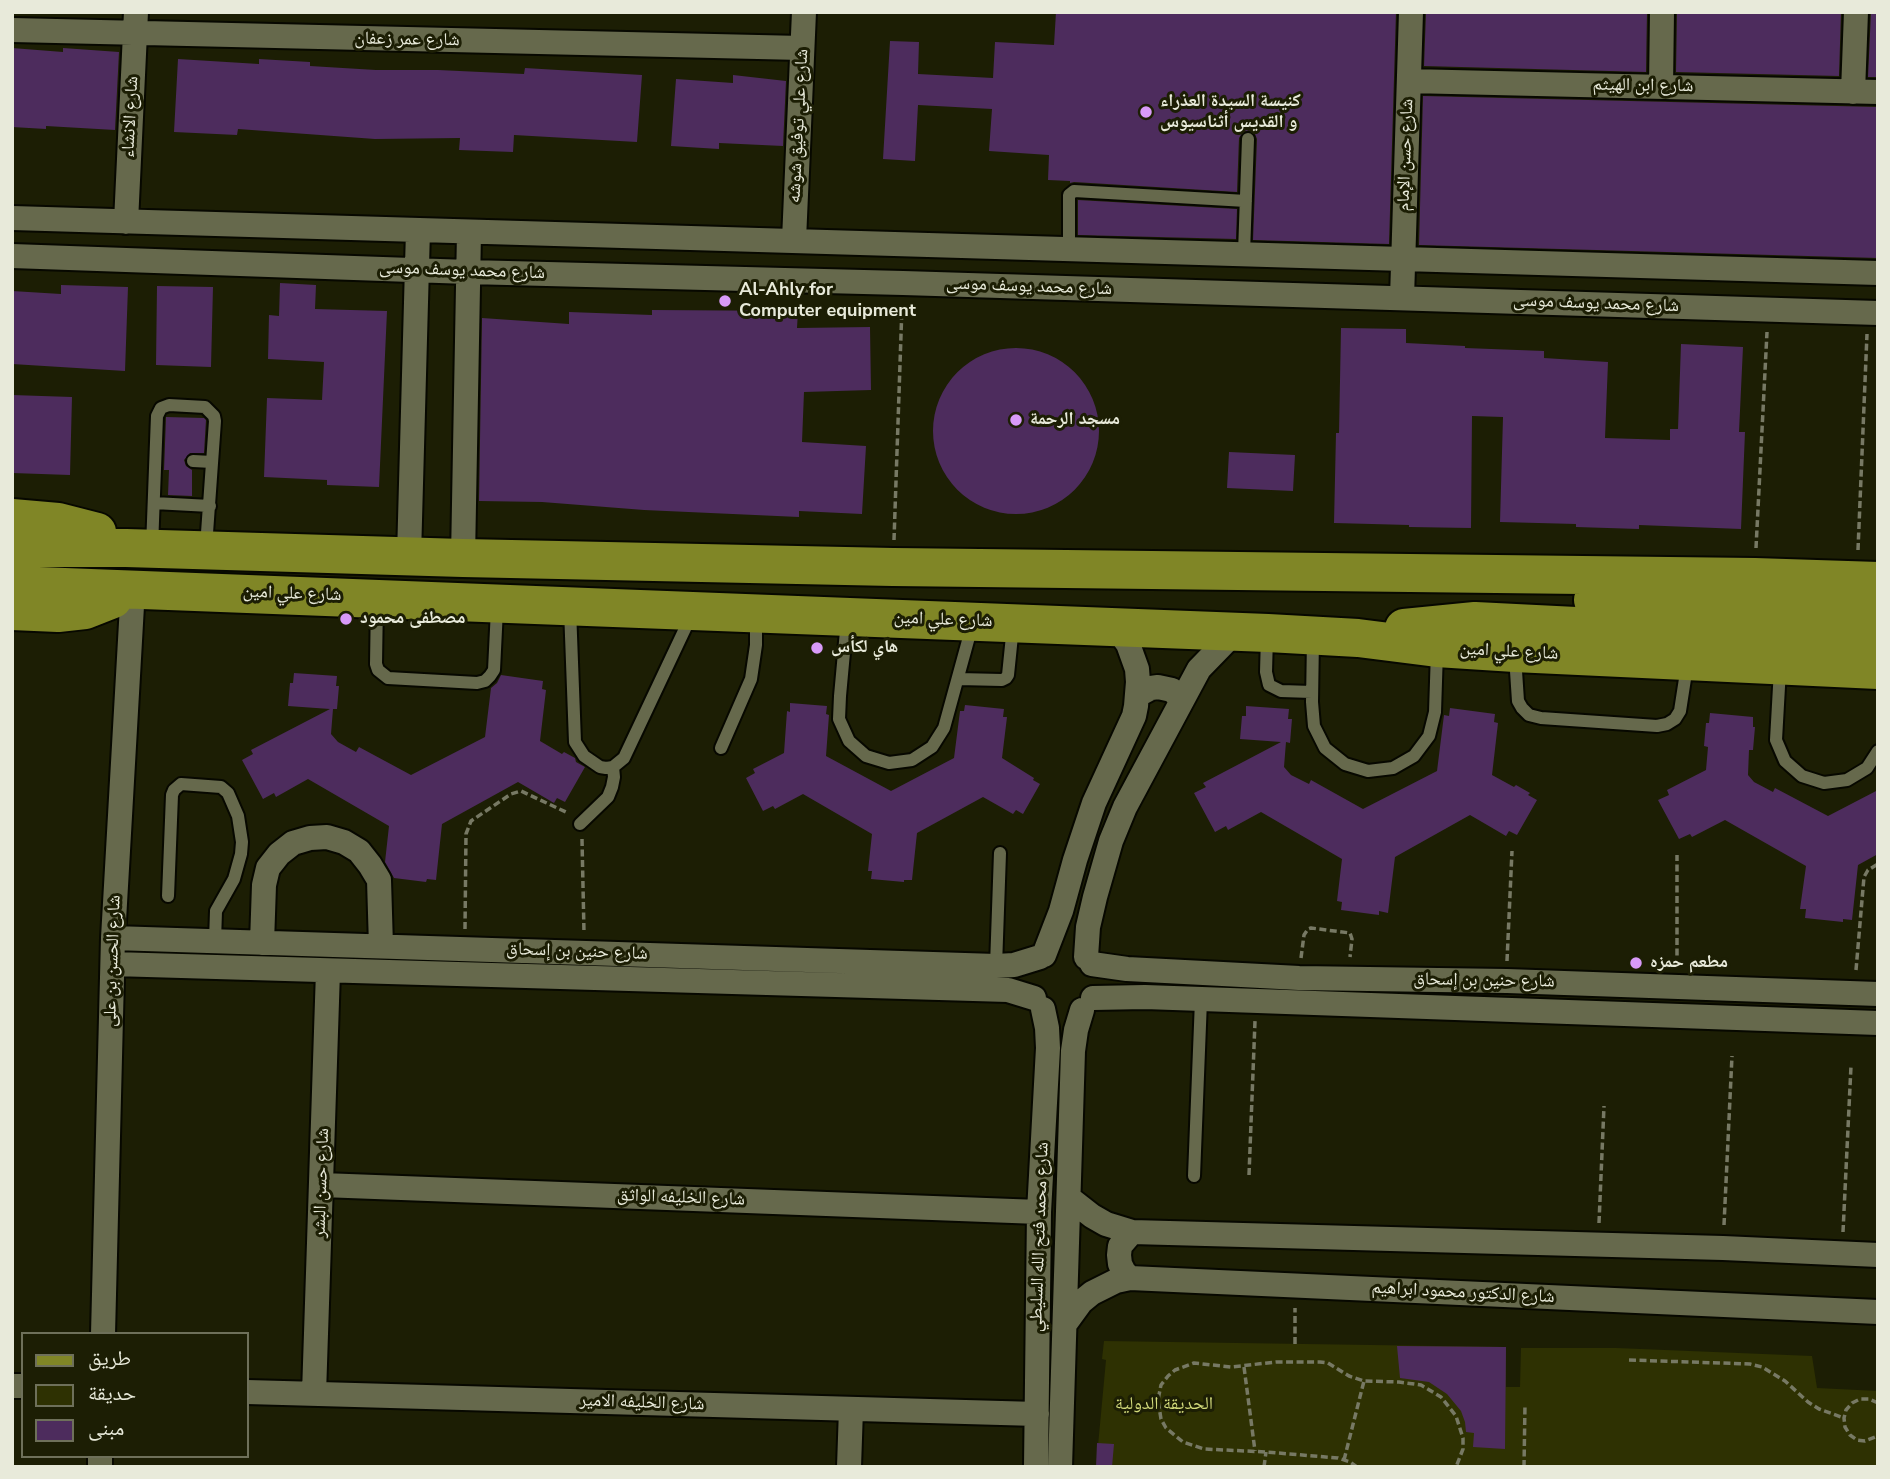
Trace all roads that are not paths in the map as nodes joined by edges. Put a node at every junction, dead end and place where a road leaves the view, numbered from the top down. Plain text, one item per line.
1 (804, 12) edge
2 (1411, 12) edge
3 (1662, 12) edge
4 (1856, 12) edge
5 (135, 23) edge
6 (12, 30) edge
7 (802, 48) junction
8 (1409, 81) junction
9 (1661, 87) junction
10 (1853, 92) junction
11 (1878, 92) edge
12 (1248, 139) dead end
13 (1246, 201) junction
14 (12, 218) edge
15 (126, 222) junction
16 (418, 230) junction
17 (469, 232) junction
18 (794, 240) junction
19 (1069, 248) junction
20 (1244, 253) junction
21 (12, 256) edge
22 (1403, 258) junction
23 (417, 270) junction
24 (468, 272) junction
25 (1878, 273) edge
26 (1402, 298) junction
27 (1873, 313) edge
28 (192, 461) dead end
29 (212, 462) junction
30 (154, 503) junction
31 (210, 506) junction
32 (12, 518) edge
33 (12, 548) edge
34 (139, 549) junction
35 (206, 551) junction
36 (409, 556) junction
37 (463, 558) junction
38 (1275, 571) junction
39 (1868, 581) edge
40 (12, 584) edge
41 (133, 588) junction
42 (378, 598) junction
43 (497, 602) junction
44 (570, 605) junction
45 (694, 610) junction
46 (12, 611) edge
47 (756, 612) junction
48 (1878, 612) edge
49 (847, 616) junction
50 (973, 621) junction
51 (1013, 623) junction
52 (1116, 627) junction
53 (1252, 632) junction
54 (1313, 636) junction
55 (1358, 638) junction
56 (1878, 640) edge
57 (1437, 648) junction
58 (1515, 653) junction
59 (1688, 661) junction
60 (1781, 665) junction
61 (1878, 670) edge
62 (958, 679) junction
63 (1312, 692) junction
64 (1138, 695) junction
65 (1182, 700) junction
66 (721, 748) dead end
67 (1878, 751) edge
68 (613, 767) junction
69 (580, 824) road end
70 (1000, 853) dead end
71 (168, 896) dead end
72 (113, 939) junction
73 (178, 940) junction
74 (215, 941) junction
75 (262, 943) junction
76 (381, 946) junction
77 (1042, 956) junction
78 (1089, 961) junction
79 (113, 964) junction
80 (178, 966) junction
81 (996, 966) junction
82 (328, 971) junction
83 (1866, 993) edge
84 (1201, 1000) junction
85 (1038, 1003) junction
86 (1087, 1004) junction
87 (1878, 1023) edge
88 (1194, 1176) dead end
89 (322, 1185) junction
90 (1069, 1198) junction
91 (1039, 1212) junction
92 (1132, 1232) junction
93 (1878, 1255) edge
94 (1130, 1278) junction
95 (1878, 1312) edge
96 (1065, 1324) junction
97 (103, 1332) edge
98 (248, 1392) edge
99 (314, 1394) junction
100 (850, 1409) junction
101 (1037, 1414) junction
102 (849, 1467) edge
103 (1036, 1467) edge
104 (1060, 1467) edge

1 - 7 street, شارع علي توفيق شوشه
2 - 8 street, شارع حسن الإمام
3 - 9 street
4 - 10 street
5 - 6 street, شارع عمر زعفان
5 - 7 street, شارع عمر زعفان
5 - 15 street, شارع الانشاء
7 - 18 street, شارع علي توفيق شوشه
8 - 9 street, شارع ابن الهيثم
8 - 22 street, شارع حسن الإمام
9 - 10 street, شارع ابن الهيثم
10 - 11 street, شارع ابن الهيثم
12 - 13 lane
13 - 19 lane
13 - 20 lane
14 - 15 street
15 - 16 street
16 - 17 street
16 - 23 street
17 - 18 street
17 - 24 street
18 - 19 street
19 - 20 street
20 - 22 street
21 - 23 street, شارع محمد يوسف موسى
22 - 25 street
22 - 26 street, شارع حسن الإمام
23 - 24 street, شارع محمد يوسف موسى
23 - 36 street
24 - 26 street, شارع محمد يوسف موسى
24 - 37 street
26 - 27 street, شارع محمد يوسف موسى
28 - 29 lane
29 - 30 lane
29 - 31 lane
30 - 31 lane
30 - 34 lane
31 - 35 lane
32 - 34 main road
33 - 34 main road
34 - 35 main road
35 - 36 main road
36 - 37 main road
37 - 38 main road
38 - 39 main road
38 - 48 main road
40 - 41 main road
41 - 42 main road, شارع علي امين
41 - 46 main road, شارع علي امين
41 - 72 street, شارع الحسن بن على
42 - 43 main road, شارع علي امين
42 - 43 lane
43 - 44 main road, شارع علي امين
44 - 45 main road, شارع علي امين
44 - 68 lane
45 - 47 main road, شارع علي امين
45 - 68 lane
47 - 49 main road, شارع علي امين
47 - 66 lane
49 - 50 main road, شارع علي امين
49 - 62 lane
50 - 51 main road, شارع علي امين
50 - 62 lane
51 - 52 main road, شارع علي امين
51 - 62 lane
52 - 53 main road, شارع علي امين
52 - 64 street
53 - 54 main road, شارع علي امين
53 - 63 lane
53 - 65 street
54 - 55 main road, شارع علي امين
54 - 63 lane
55 - 56 main road
55 - 57 main road, شارع علي امين
57 - 58 main road, شارع علي امين
57 - 63 lane
58 - 59 main road, شارع علي امين
58 - 59 lane
59 - 60 main road, شارع علي امين
60 - 61 main road, شارع علي امين
60 - 67 lane
64 - 65 street
64 - 77 street
65 - 78 street
68 - 69 lane
70 - 81 lane
71 - 74 lane
72 - 73 street, شارع حنين بن إسحاق
72 - 79 street, شارع الحسن بن على
73 - 74 street, شارع حنين بن إسحاق
73 - 80 street
74 - 75 street, شارع حنين بن إسحاق
75 - 76 street, شارع حنين بن إسحاق
75 - 76 street
76 - 81 street, شارع حنين بن إسحاق
77 - 78 street
77 - 81 street, شارع حنين بن إسحاق
77 - 85 street
78 - 83 street, شارع حنين بن إسحاق
78 - 86 street
79 - 80 street, شارع حنين بن إسحاق
79 - 97 street, شارع الحسن بن على
80 - 82 street, شارع حنين بن إسحاق
82 - 85 street, شارع حنين بن إسحاق
82 - 89 street, شارع حسن البشر
84 - 86 street, شارع حنين بن إسحاق
84 - 87 street, شارع حنين بن إسحاق
84 - 88 lane
85 - 86 street
85 - 91 street, شارع محمد فتح الله السليطي
86 - 90 street, شارع محمد فتح الله السليطي
89 - 91 street, شارع الخليفه الواثق
89 - 99 street, شارع حسن البشر
90 - 92 street
90 - 96 street, شارع محمد فتح الله السليطي
91 - 101 street, شارع محمد فتح الله السليطي
92 - 93 street
92 - 94 street
94 - 95 street, شارع الدكتور محمود ابراهيم
94 - 96 street, شارع الدكتور محمود ابراهيم
96 - 104 street, شارع محمد فتح الله السليطي
98 - 99 street, شارع الخليفه الامير
99 - 100 street, شارع الخليفه الامير
100 - 101 street, شارع الخليفه الامير
100 - 102 street
101 - 103 street, شارع محمد فتح الله السليطي

